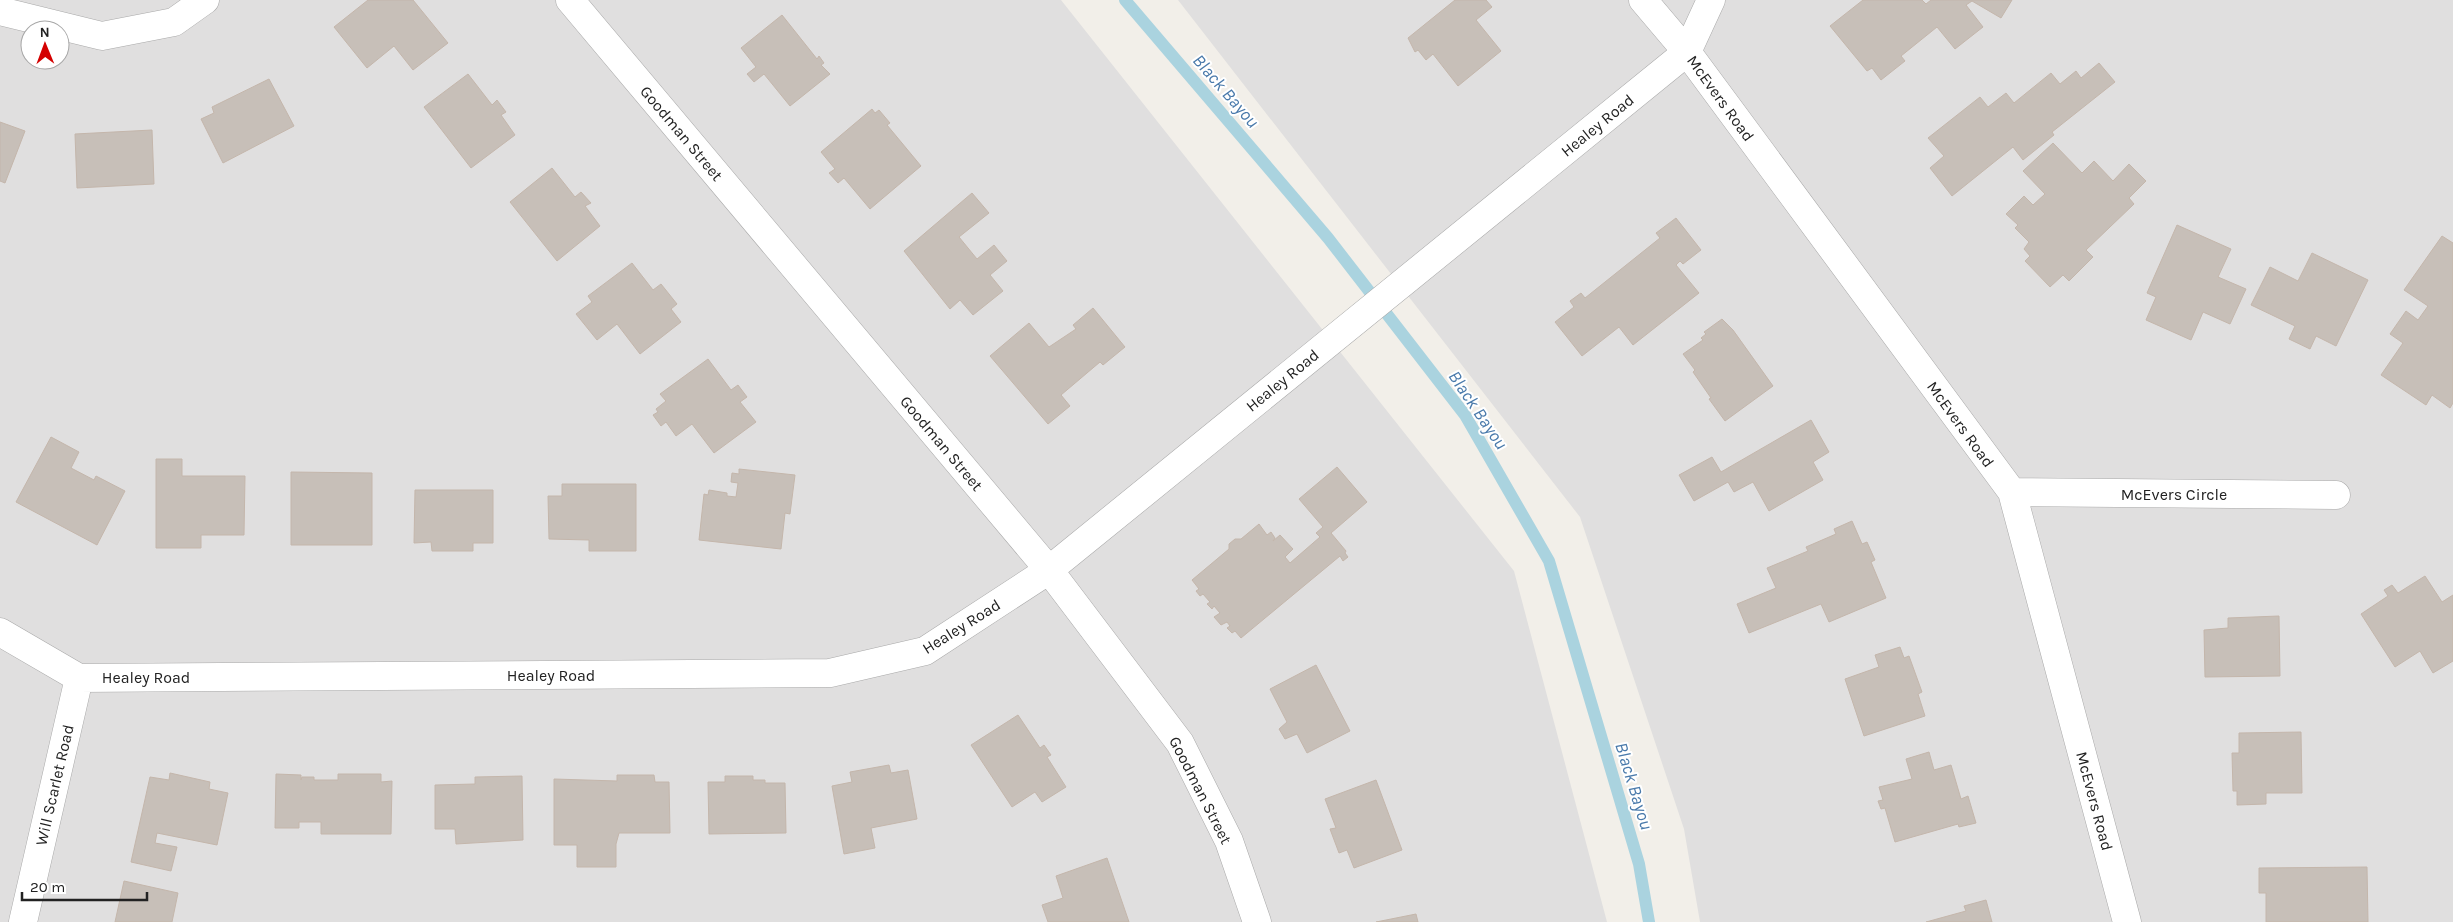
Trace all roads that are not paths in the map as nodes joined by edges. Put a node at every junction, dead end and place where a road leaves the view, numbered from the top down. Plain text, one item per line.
1 (205, 0) edge
2 (570, 0) edge
3 (1643, 0) edge
4 (1711, 0) edge
5 (0, 11) edge
6 (1688, 52) junction
7 (2012, 492) junction
8 (2336, 495) dead end
9 (1048, 570) junction
10 (0, 632) edge
11 (79, 678) junction
12 (23, 922) edge
13 (1257, 922) edge
14 (2128, 922) edge

1 - 5 street
2 - 9 street, Goodman Street
3 - 6 street, McEvers Road
4 - 6 street, Healey Road
6 - 7 street, McEvers Road
6 - 9 street, Healey Road
7 - 8 street, McEvers Circle
7 - 14 street, McEvers Road
9 - 11 street, Healey Road
9 - 13 street, Goodman Street
10 - 11 street, Healey Road
11 - 12 street, Will Scarlet Road

